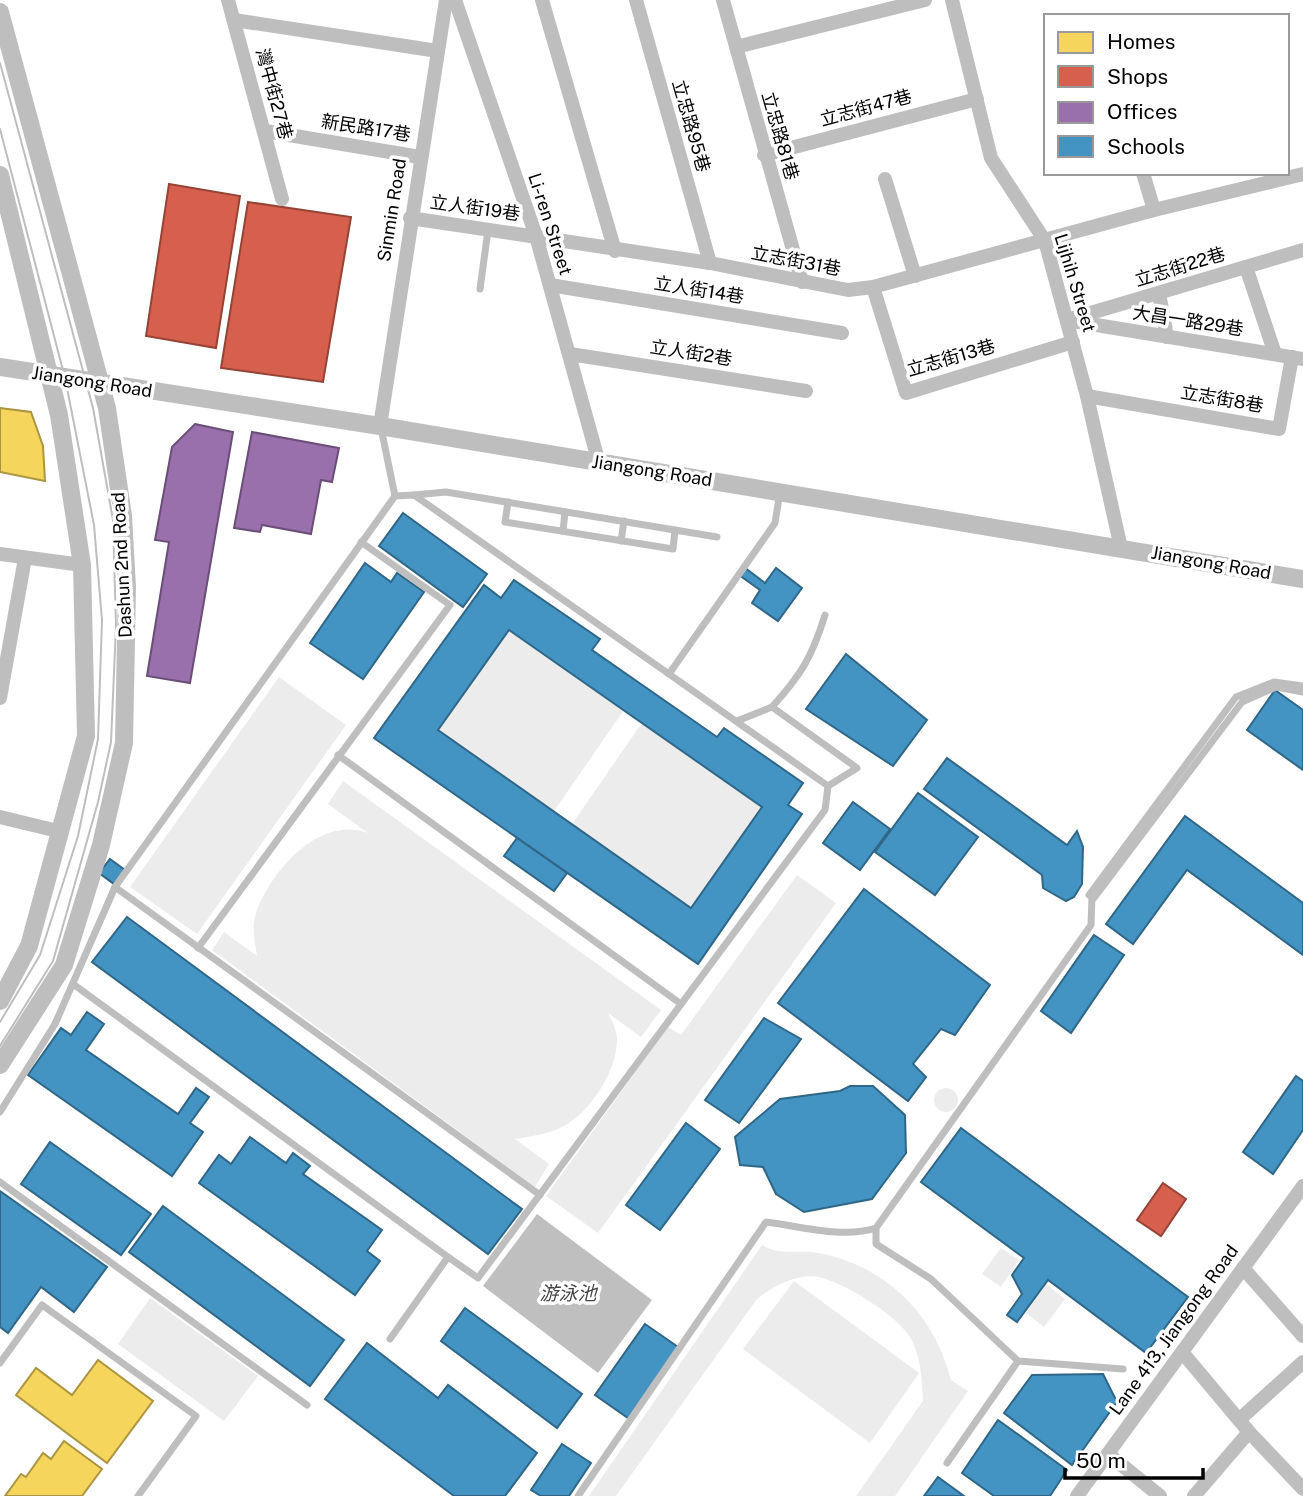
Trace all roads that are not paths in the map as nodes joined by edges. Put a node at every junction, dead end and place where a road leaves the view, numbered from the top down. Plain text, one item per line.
1 (228, 0) edge
2 (446, 0) edge
3 (455, 0) edge
4 (542, 0) edge
5 (636, 0) edge
6 (723, 0) edge
7 (925, 0) edge
8 (952, 0) edge
9 (0, 12) edge
10 (234, 20) junction
11 (736, 47) junction
12 (438, 51) junction
13 (977, 99) junction
14 (265, 131) junction
15 (764, 155) junction
16 (420, 157) junction
17 (1303, 174) edge
18 (0, 175) edge
19 (1144, 175) edge
20 (885, 179) dead end
21 (1253, 179) edge
22 (282, 199) dead end
23 (1154, 210) junction
24 (410, 218) junction
25 (488, 229) junction
26 (536, 236) junction
27 (1045, 241) junction
28 (1303, 250) edge
29 (615, 251) junction
30 (710, 263) junction
31 (1247, 267) junction
32 (915, 276) junction
33 (802, 282) junction
34 (550, 285) junction
35 (873, 287) junction
36 (480, 289) dead end
37 (1159, 293) junction
38 (1067, 320) junction
39 (842, 333) dead end
40 (1167, 337) junction
41 (1073, 342) junction
42 (570, 354) junction
43 (1275, 354) junction
44 (1298, 358) edge
45 (0, 367) edge
46 (50, 375) junction
47 (100, 384) junction
48 (806, 391) dead end
49 (1087, 396) junction
50 (380, 426) junction
51 (599, 463) junction
52 (780, 492) junction
53 (414, 495) junction
54 (395, 496) junction
55 (509, 502) junction
56 (565, 512) junction
57 (624, 521) junction
58 (675, 530) junction
59 (562, 531) junction
60 (717, 537) dead end
61 (621, 541) junction
62 (361, 542) junction
63 (1121, 548) junction
64 (0, 554) edge
65 (25, 558) junction
66 (82, 565) junction
67 (1303, 579) edge
68 (825, 615) dead end
69 (669, 674) junction
70 (1303, 686) edge
71 (1303, 692) edge
72 (0, 698) edge
73 (772, 707) junction
74 (737, 721) junction
75 (338, 755) junction
76 (828, 786) junction
77 (0, 817) edge
78 (62, 832) junction
79 (116, 887) junction
80 (1092, 897) junction
81 (198, 948) junction
82 (73, 984) junction
83 (0, 1001) edge
84 (681, 1004) junction
85 (0, 1065) edge
86 (0, 1112) edge
87 (0, 1182) edge
88 (1303, 1187) edge
89 (540, 1195) junction
90 (876, 1228) junction
91 (448, 1257) junction
92 (1243, 1268) junction
93 (1303, 1336) edge
94 (390, 1339) dead end
95 (1182, 1352) junction
96 (1018, 1361) junction
97 (1303, 1362) edge
98 (0, 1363) edge
99 (1124, 1370) dead end
100 (307, 1405) dead end
101 (1240, 1419) junction
102 (1249, 1432) junction
103 (1108, 1454) junction
104 (947, 1463) dead end
105 (1303, 1489) edge
106 (138, 1496) edge
107 (578, 1496) edge
108 (1077, 1496) edge
109 (1160, 1496) edge
110 (1194, 1496) edge

1 - 10 street, 灣中街27巷
2 - 12 street, Sinmin Road
3 - 26 street, Li-ren Street
4 - 29 street
5 - 30 street, 立忠路95巷
6 - 11 street, 立忠路81巷
7 - 11 street
8 - 13 street, Lijhih Street
9 - 47 street, Dashun 2nd Road
10 - 12 street
10 - 14 street, 灣中街27巷
11 - 15 street, 立忠路81巷
12 - 16 street, Sinmin Road
13 - 15 street, 立志街47巷
13 - 27 street, Lijhih Street
14 - 16 street, 新民路17巷
14 - 22 street, 灣中街27巷
15 - 33 street, 立忠路81巷
16 - 24 street, Sinmin Road
17 - 21 street, 立志街31巷
18 - 46 street
19 - 23 street
20 - 32 street
21 - 23 street, 立志街31巷
23 - 27 street, 立志街31巷
24 - 25 street, 立人街19巷
24 - 50 street, Sinmin Road
25 - 26 street, 立人街19巷
25 - 36 lane
26 - 29 street, 立志街31巷
26 - 34 street, Li-ren Street
27 - 32 street, 立志街31巷
27 - 38 street, Lijhih Street
28 - 31 street, 立志街22巷
29 - 30 street, 立志街31巷
30 - 33 street, 立志街31巷
31 - 37 street, 立志街22巷
31 - 43 street
32 - 35 street, 立志街31巷
33 - 35 street, 立志街31巷
34 - 39 street, 立人街14巷
34 - 42 street, Li-ren Street
35 - 41 street, 立志街13巷
37 - 38 street, 立志街22巷
37 - 40 street
38 - 40 street, 大昌一路29巷
38 - 41 street, Lijhih Street
40 - 43 street, 大昌一路29巷
41 - 49 street, Lijhih Street
42 - 48 street, 立人街2巷
42 - 51 street, Li-ren Street
43 - 44 street, 大昌一路29巷
44 - 49 street, 立志街8巷
45 - 46 street, Jiangong Road
46 - 47 street, Jiangong Road
46 - 66 street
47 - 50 street, Jiangong Road
47 - 85 street, Dashun 2nd Road
49 - 63 street, Lijhih Street
50 - 51 street, Jiangong Road
50 - 54 lane
51 - 52 street, Jiangong Road
52 - 63 street, Jiangong Road
52 - 69 lane
53 - 54 lane
53 - 55 lane
53 - 69 lane
54 - 62 lane
55 - 56 lane
55 - 59 lane
56 - 57 lane
56 - 59 lane
57 - 58 lane
57 - 61 lane
58 - 60 lane
58 - 61 lane
59 - 61 lane
62 - 75 lane
62 - 79 lane
63 - 67 street, Jiangong Road
64 - 65 street
65 - 66 street
65 - 72 street
66 - 78 street
68 - 73 lane
69 - 74 lane
70 - 80 lane
71 - 80 lane
73 - 74 lane
73 - 76 lane
74 - 76 lane
75 - 81 lane
75 - 84 lane
76 - 84 lane
77 - 78 street
78 - 83 street
79 - 81 lane
79 - 82 lane
80 - 90 lane
81 - 89 lane
82 - 86 lane
82 - 91 lane
84 - 89 lane
87 - 100 lane
88 - 92 street, Lane 413, Jiangong Road
89 - 91 lane
90 - 96 lane
90 - 107 lane
91 - 94 lane
92 - 93 street
92 - 95 street, Lane 413, Jiangong Road
95 - 101 street
95 - 103 street, Lane 413, Jiangong Road
96 - 99 lane
96 - 104 lane
97 - 101 street
98 - 106 lane
101 - 102 street
102 - 105 street
102 - 110 street
103 - 108 street, Lane 413, Jiangong Road
103 - 109 street

